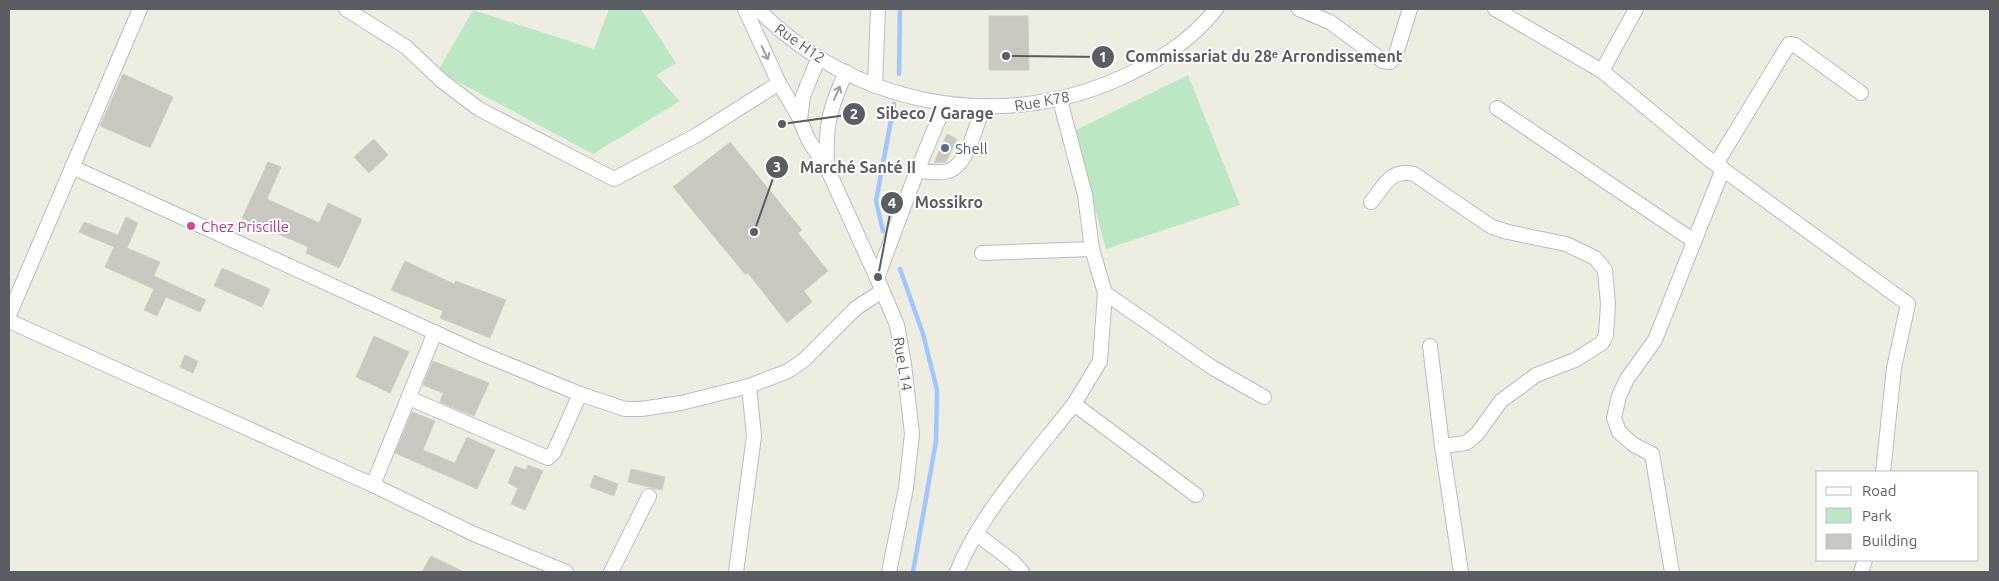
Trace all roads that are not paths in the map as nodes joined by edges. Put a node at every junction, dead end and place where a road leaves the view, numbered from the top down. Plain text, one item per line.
1 (140, 9) edge
2 (346, 9) edge
3 (745, 9) edge
4 (758, 9) edge
5 (878, 9) edge
6 (1216, 9) edge
7 (1299, 9) edge
8 (1410, 9) edge
9 (1495, 9) edge
10 (1636, 9) edge
11 (819, 57) junction
12 (1602, 70) junction
13 (846, 72) junction
14 (779, 83) junction
15 (875, 86) junction
16 (1861, 93) dead end
17 (1060, 100) junction
18 (945, 104) junction
19 (983, 108) junction
20 (1497, 108) dead end
21 (800, 120) junction
22 (72, 167) junction
23 (1720, 167) junction
24 (827, 168) junction
25 (917, 172) junction
26 (1371, 202) dead end
27 (1694, 241) junction
28 (1092, 249) junction
29 (982, 253) dead end
30 (877, 278) junction
31 (882, 292) junction
32 (1105, 293) junction
33 (9, 315) edge
34 (9, 322) edge
35 (434, 332) junction
36 (1430, 346) dead end
37 (749, 386) junction
38 (580, 394) junction
39 (1264, 397) dead end
40 (408, 398) junction
41 (1074, 404) junction
42 (1442, 446) junction
43 (1883, 471) edge
44 (373, 485) junction
45 (1196, 495) dead end
46 (649, 496) dead end
47 (978, 534) junction
48 (566, 572) edge
49 (611, 572) edge
50 (736, 572) edge
51 (889, 572) edge
52 (957, 572) edge
53 (1022, 572) edge
54 (1462, 572) edge
55 (1672, 572) edge

1 - 22 street
2 - 14 street
3 -> 14 street, Rue L14
4 - 11 street, Rue H12
5 - 15 street
6 - 17 street, Rue K78
7 - 8 street
9 - 12 street
10 - 12 street
11 - 13 street, Rue H12
11 - 21 street
12 - 23 street
13 - 15 street, Rue K78
24 -> 13 street, Rue L14
14 - 21 street, Rue L14
15 - 18 street, Rue K78
16 - 23 street
17 - 19 street, Rue K78
17 - 28 street
18 - 19 street, Rue K78
18 - 25 street
19 - 25 street
20 - 27 street
21 - 24 street, Rue L14
22 - 33 street
22 - 35 street
23 - 27 street
23 - 43 street
24 - 30 street, Rue L14
25 - 30 street
26 - 42 street
27 - 55 street
28 - 29 street
28 - 32 street
30 - 31 street, Rue L14
31 - 37 street
31 - 51 street, Rue L14
32 - 39 street
32 - 41 street
34 - 44 street
35 - 38 street
35 - 40 street
36 - 42 street
37 - 38 street
37 - 50 street
38 - 40 street
40 - 44 street
41 - 45 street
41 - 47 street
42 - 54 street
44 - 48 street
46 - 49 street
47 - 52 street
47 - 53 street

